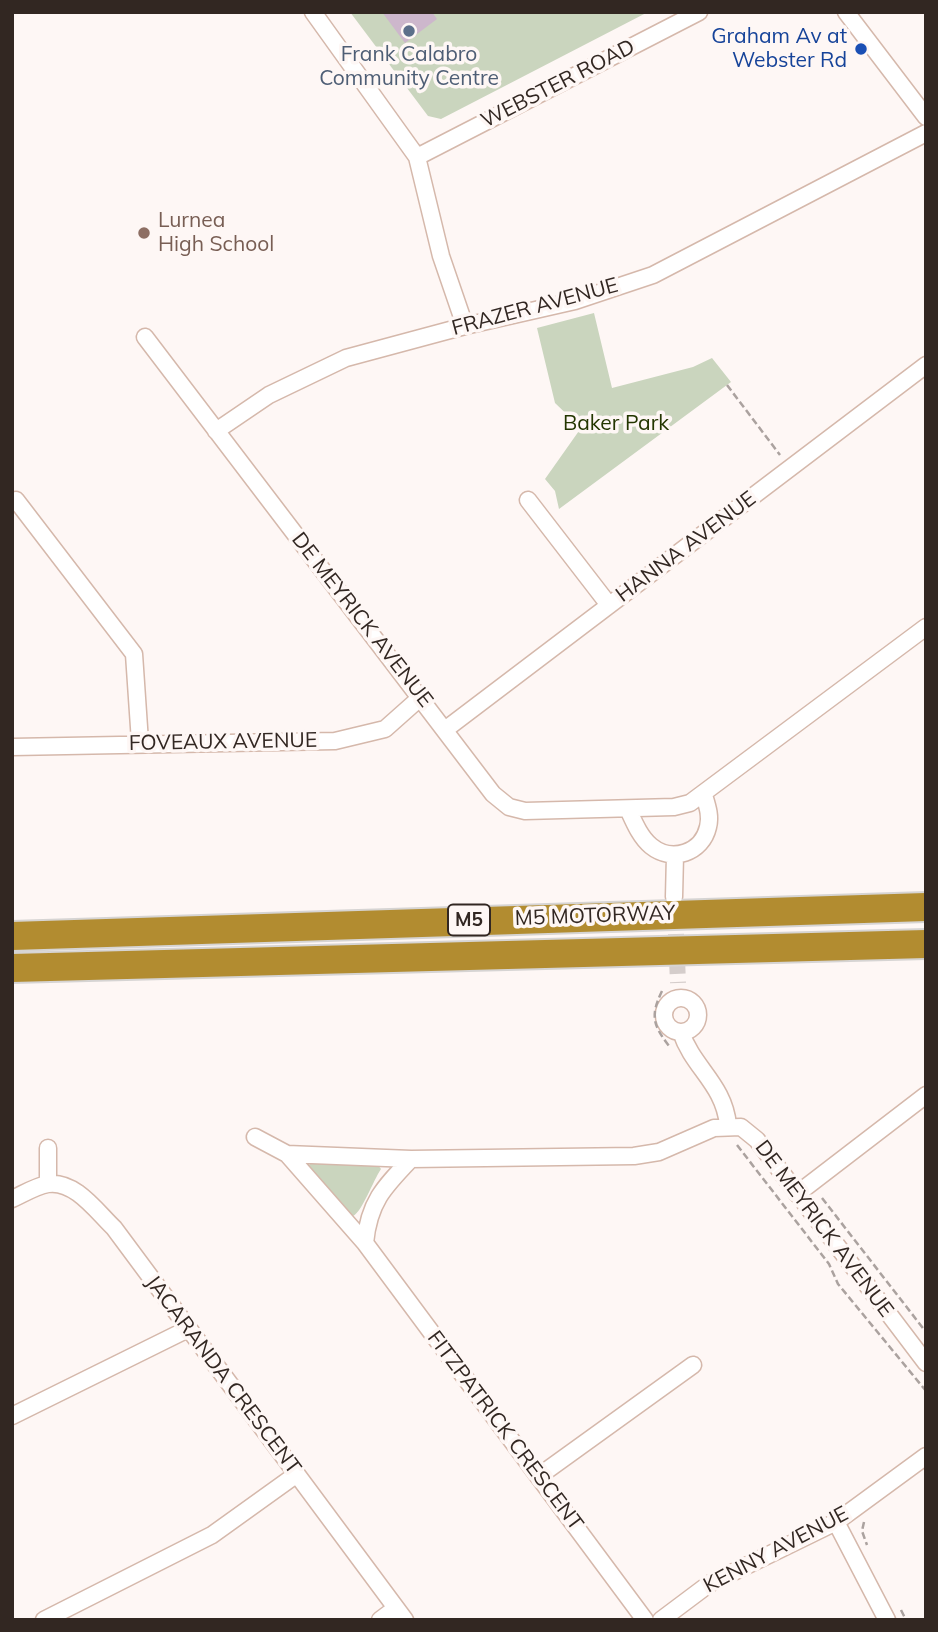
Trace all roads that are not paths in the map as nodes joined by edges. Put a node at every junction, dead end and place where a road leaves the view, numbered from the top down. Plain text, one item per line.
1 (313, 12) edge
2 (699, 12) edge
3 (846, 12) edge
4 (926, 117) edge
5 (926, 133) edge
6 (417, 157) junction
7 (465, 326) junction
8 (145, 337) dead end
9 (926, 365) edge
10 (216, 431) junction
11 (528, 500) dead end
12 (12, 502) edge
13 (609, 605) junction
14 (926, 627) edge
15 (421, 697) junction
16 (446, 729) junction
17 (140, 742) junction
18 (12, 747) edge
19 (705, 795) junction
20 (628, 809) junction
21 (675, 855) junction
22 (674, 897) tunnel mouth
23 (926, 907) edge
24 (12, 936) edge
25 (926, 944) edge
26 (12, 968) edge
27 (681, 1032) junction
28 (926, 1095) edge
29 (728, 1125) junction
30 (255, 1137) dead end
31 (48, 1148) dead end
32 (287, 1154) junction
33 (411, 1159) junction
34 (48, 1184) junction
35 (797, 1194) junction
36 (12, 1199) edge
37 (365, 1243) junction
38 (188, 1329) junction
39 (926, 1363) edge
40 (693, 1365) dead end
41 (12, 1416) edge
42 (926, 1456) edge
43 (297, 1474) junction
44 (539, 1476) junction
45 (836, 1522) junction
46 (400, 1614) edge
47 (44, 1620) edge
48 (380, 1620) edge
49 (645, 1620) edge
50 (661, 1620) edge
51 (887, 1620) edge

1 - 6 street
2 - 6 street, WEBSTER ROAD
3 - 4 street
5 - 7 street, FRAZER AVENUE
6 - 7 street
7 - 10 street, FRAZER AVENUE
8 - 10 street, DE MEYRICK AVENUE
9 - 13 street, HANNA AVENUE
10 - 15 street, DE MEYRICK AVENUE
11 - 13 street
12 - 17 street
13 - 16 street, HANNA AVENUE
14 - 19 street, DE MEYRICK AVENUE
15 - 16 street, DE MEYRICK AVENUE
15 - 17 street, FOVEAUX AVENUE
16 - 20 street, DE MEYRICK AVENUE
17 - 18 street, FOVEAUX AVENUE
19 - 20 street, DE MEYRICK AVENUE
19 - 21 street
20 - 21 street
21 - 22 street
23 - 24 highway, M5 MOTORWAY / M5
25 - 26 highway, M5 MOTORWAY / M5
27 - 27 street
27 - 29 street
28 - 35 street
29 - 33 street, FITZPATRICK CRESCENT
29 - 35 street, DE MEYRICK AVENUE
30 - 32 street, FITZPATRICK CRESCENT
31 - 34 street
32 - 33 street, FITZPATRICK CRESCENT
32 - 37 street, FITZPATRICK CRESCENT
33 - 37 street
34 - 36 street
34 - 38 street, JACARANDA CRESCENT
35 - 39 street, DE MEYRICK AVENUE
37 - 44 street, FITZPATRICK CRESCENT
38 - 41 street
38 - 43 street, JACARANDA CRESCENT
40 - 44 street
42 - 45 street, KENNY AVENUE
43 - 46 street, JACARANDA CRESCENT
43 - 47 street
44 - 49 street, FITZPATRICK CRESCENT
45 - 50 street, KENNY AVENUE
45 - 51 street
46 - 48 street

